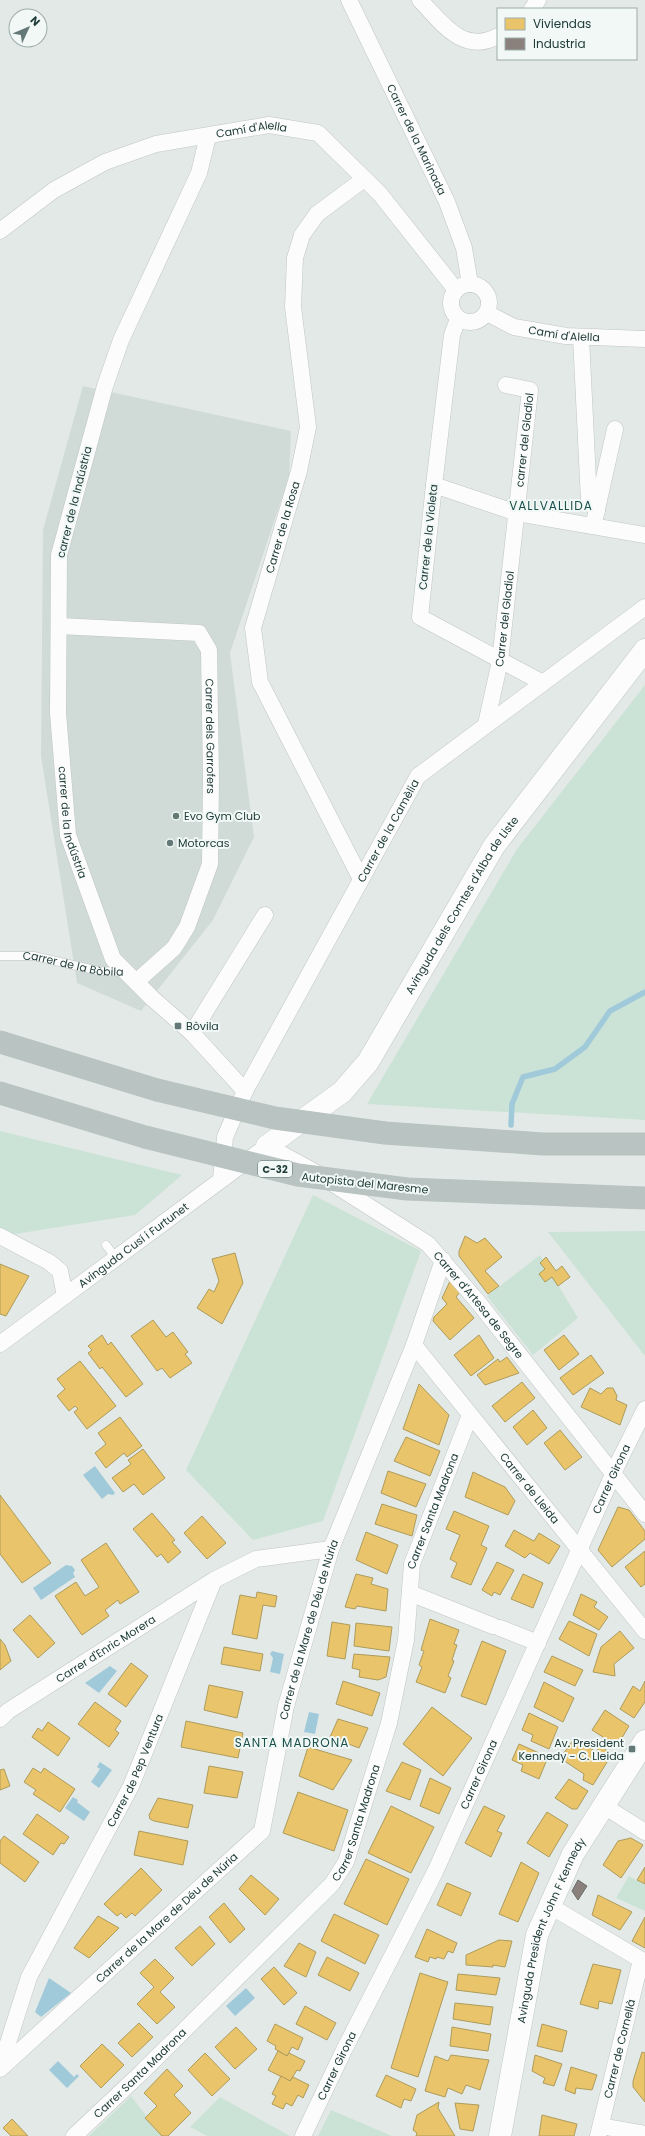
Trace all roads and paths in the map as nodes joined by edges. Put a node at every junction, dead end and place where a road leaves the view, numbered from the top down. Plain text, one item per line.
1 (349, 0) edge
2 (420, 0) edge
3 (497, 36) edge
4 (208, 136) junction
5 (364, 179) junction
6 (0, 231) edge
7 (463, 287) junction
8 (487, 313) junction
9 (458, 319) junction
10 (581, 337) junction
11 (645, 339) edge
12 (506, 385) dead end
13 (615, 429) dead end
14 (586, 444) junction
15 (610, 452) junction
16 (434, 485) junction
17 (517, 513) junction
18 (595, 518) junction
19 (645, 535) edge
20 (645, 607) edge
21 (58, 626) junction
22 (645, 650) edge
23 (500, 661) junction
24 (543, 683) junction
25 (486, 724) junction
26 (361, 879) junction
27 (265, 915) dead end
28 (0, 956) edge
29 (131, 977) junction
30 (192, 1034) junction
31 (0, 1042) edge
32 (245, 1091) junction
33 (0, 1093) edge
34 (645, 1144) edge
35 (267, 1146) junction
36 (221, 1179) junction
37 (645, 1198) edge
38 (0, 1236) edge
39 (106, 1245) dead end
40 (116, 1258) junction
41 (443, 1260) junction
42 (65, 1296) junction
43 (0, 1344) edge
44 (414, 1345) junction
45 (645, 1409) edge
46 (470, 1415) junction
47 (613, 1474) junction
48 (645, 1514) edge
49 (331, 1549) junction
50 (580, 1551) junction
51 (214, 1580) junction
52 (410, 1593) junction
53 (645, 1632) edge
54 (538, 1643) junction
55 (0, 1719) edge
56 (645, 1741) edge
57 (604, 1806) junction
58 (645, 1832) edge
59 (550, 1906) junction
60 (643, 1961) edge
61 (0, 2069) edge
62 (600, 2131) edge
63 (645, 2134) edge
64 (74, 2136) edge
65 (303, 2136) edge
66 (500, 2136) edge

1 - 7 street, Carrer de la Marinada
2 - 3 street
4 - 5 street, Camí d'Alella
4 - 6 street, Camí d'Alella
4 - 21 street, carrer de la Indústria
5 - 7 street, Camí d'Alella
5 - 26 street, Carrer de la Rosa
7 - 8 street
7 - 9 street
8 - 9 street
8 - 10 street, Camí d'Alella
9 - 16 street, Carrer de la Violeta
10 - 11 street, Camí d'Alella
10 - 14 street
12 - 17 street, carrer del Gladiol
13 - 15 street
14 - 15 street
14 - 18 street
15 - 18 street
16 - 17 street
16 - 23 street, Carrer de la Violeta
17 - 18 street
17 - 23 street, Carrer del Gladiol
18 - 19 street
20 - 24 street, Carrer de la Camèlia
21 - 29 street, carrer de la Indústria
21 - 29 street, Carrer dels Garrofers
22 - 35 street, Avinguda dels Comtes d'Alba de Liste
23 - 24 street, Carrer de la Violeta
23 - 25 street, Carrer del Gladiol
24 - 25 street, Carrer de la Camèlia
25 - 26 street, Carrer de la Camèlia
26 - 32 street, Carrer de la Camèlia
27 - 30 street
28 - 29 lane, Carrer de la Bòbila
29 - 30 street, Carrer de la Bòbila
30 - 32 street, Carrer de la Bòbila
31 - 34 highway, bridge
32 - 36 street
33 - 37 highway, Autopista del Maresme / C-32, bridge
35 - 36 street, Avinguda Cusí i Furtunet
35 - 41 street, Carrer d'Artesa de Segre
36 - 40 street, Avinguda Cusí i Furtunet
38 - 42 street
39 - 40 lane
40 - 42 street, Avinguda Cusí i Furtunet
41 - 44 street, Carrer de la Mare de Déu de Núria
41 - 47 street, Carrer d'Artesa de Segre
42 - 43 street, Avinguda Cusí i Furtunet
44 - 46 street, Carrer de Lleida
44 - 49 street, Carrer de la Mare de Déu de Núria
45 - 47 street, Carrer Girona
46 - 50 street, Carrer de Lleida
46 - 52 street, Carrer Santa Madrona
47 - 48 street, Carrer d'Artesa de Segre
47 - 50 street, Carrer Girona
49 - 51 street
49 - 61 street, Carrer de la Mare de Déu de Núria
50 - 53 street, Carrer de Lleida
50 - 54 street, Carrer Girona
51 - 55 street, Carrer d'Enric Morera
51 - 61 street, Carrer de Pep Ventura
52 - 54 street
52 - 64 street, Carrer Santa Madrona
54 - 65 street, Carrer Girona
56 - 57 street, Avinguda President John F Kennedy
57 - 58 street
57 - 59 street, Avinguda President John F Kennedy
59 - 60 street
59 - 66 street, Avinguda President John F Kennedy
60 - 62 street, Carrer de Cornellà
62 - 63 street

